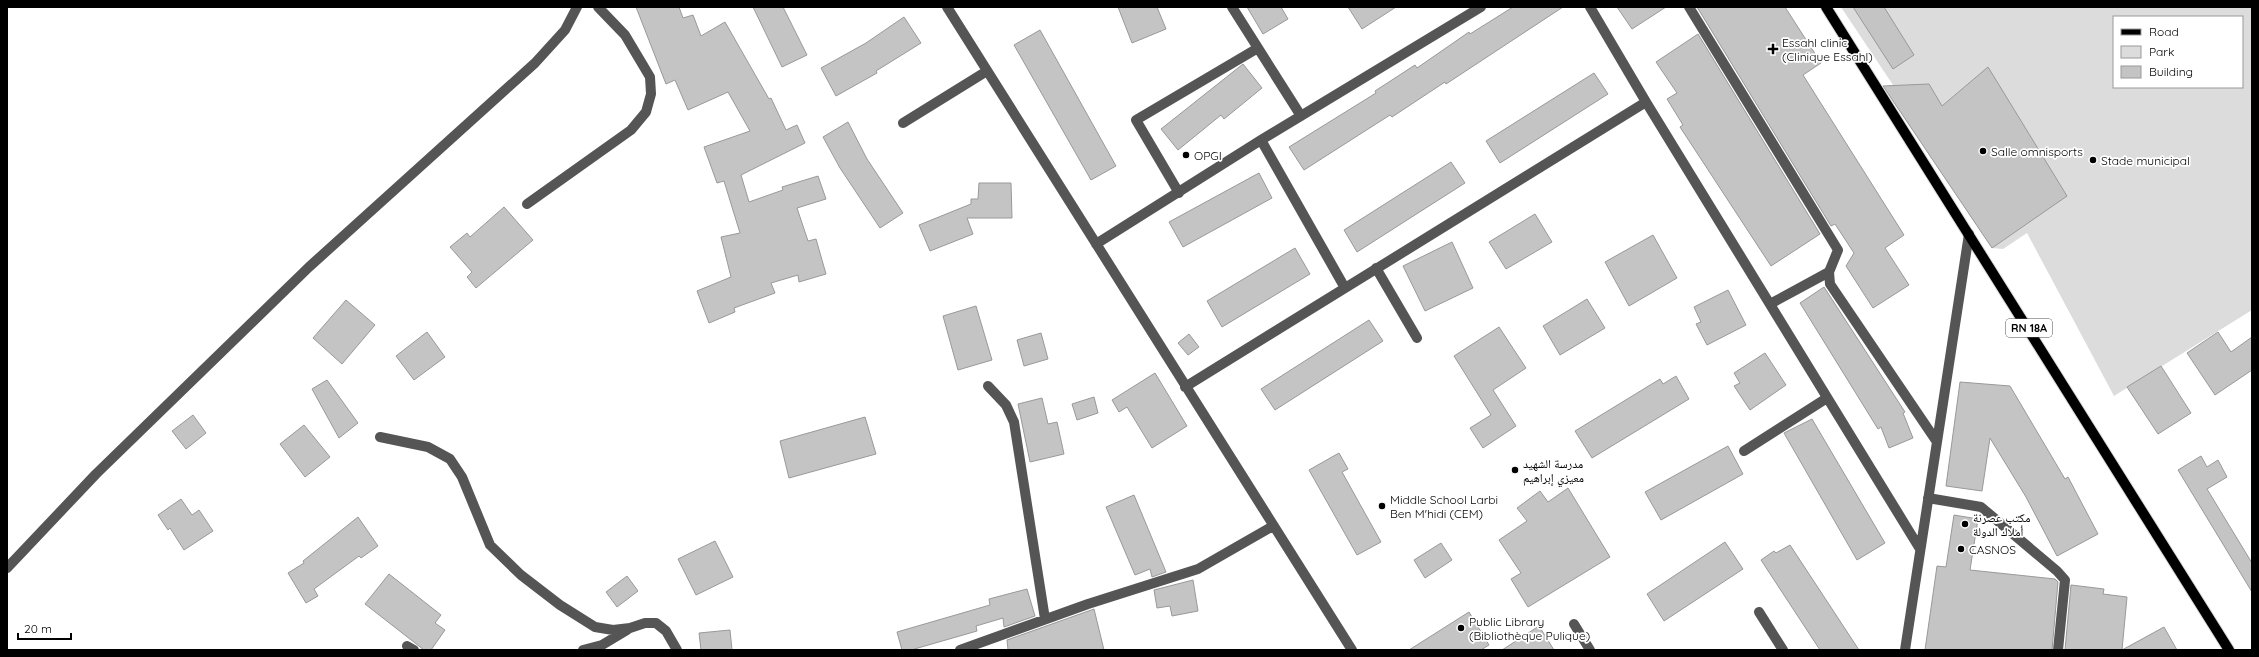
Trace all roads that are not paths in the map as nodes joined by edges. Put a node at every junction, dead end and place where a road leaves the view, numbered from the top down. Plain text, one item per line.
1 (577, 7) edge
2 (598, 7) edge
3 (947, 7) edge
4 (1232, 7) edge
5 (1481, 7) edge
6 (1590, 7) edge
7 (1690, 7) edge
8 (1826, 7) edge
9 (1258, 48) junction
10 (987, 71) junction
11 (1646, 102) junction
12 (1301, 116) junction
13 (904, 123) dead end
14 (1261, 140) junction
15 (1179, 193) junction
16 (527, 204) dead end
17 (1969, 234) junction
18 (1096, 244) junction
19 (1376, 268) junction
20 (1829, 272) junction
21 (1345, 288) junction
22 (1770, 304) junction
23 (1417, 338) dead end
24 (988, 386) dead end
25 (1185, 387) junction
26 (1827, 398) junction
27 (380, 437) dead end
28 (1937, 442) junction
29 (1744, 451) dead end
30 (1928, 498) junction
31 (1273, 526) junction
32 (1920, 549) junction
33 (7, 568) edge
34 (1759, 612) dead end
35 (1045, 619) junction
36 (1574, 624) dead end
37 (630, 628) junction
38 (583, 650) edge
39 (677, 650) edge
40 (960, 650) edge
41 (1352, 650) edge
42 (1590, 650) edge
43 (1783, 650) edge
44 (1905, 650) edge
45 (2058, 650) edge
46 (2229, 650) edge

1 - 33 street
2 - 16 street
3 - 10 street
4 - 9 street
5 - 12 street
6 - 11 street
7 - 20 street
8 - 17 main road, RN 18A
9 - 12 street
9 - 15 street
10 - 13 street
10 - 18 street
11 - 19 street
11 - 22 street
12 - 14 street
14 - 15 street
14 - 21 street
15 - 18 street
17 - 28 street
17 - 46 main road, RN 18A
18 - 25 street
19 - 21 street
19 - 23 street
20 - 22 street
20 - 28 street
21 - 25 street
22 - 26 street
24 - 35 street
25 - 31 street
26 - 29 street
26 - 32 street
27 - 37 street
28 - 30 street
30 - 32 street
30 - 45 street
31 - 35 street
31 - 41 street
32 - 44 street
34 - 43 street
35 - 40 street
36 - 42 street
37 - 38 street
37 - 39 street

